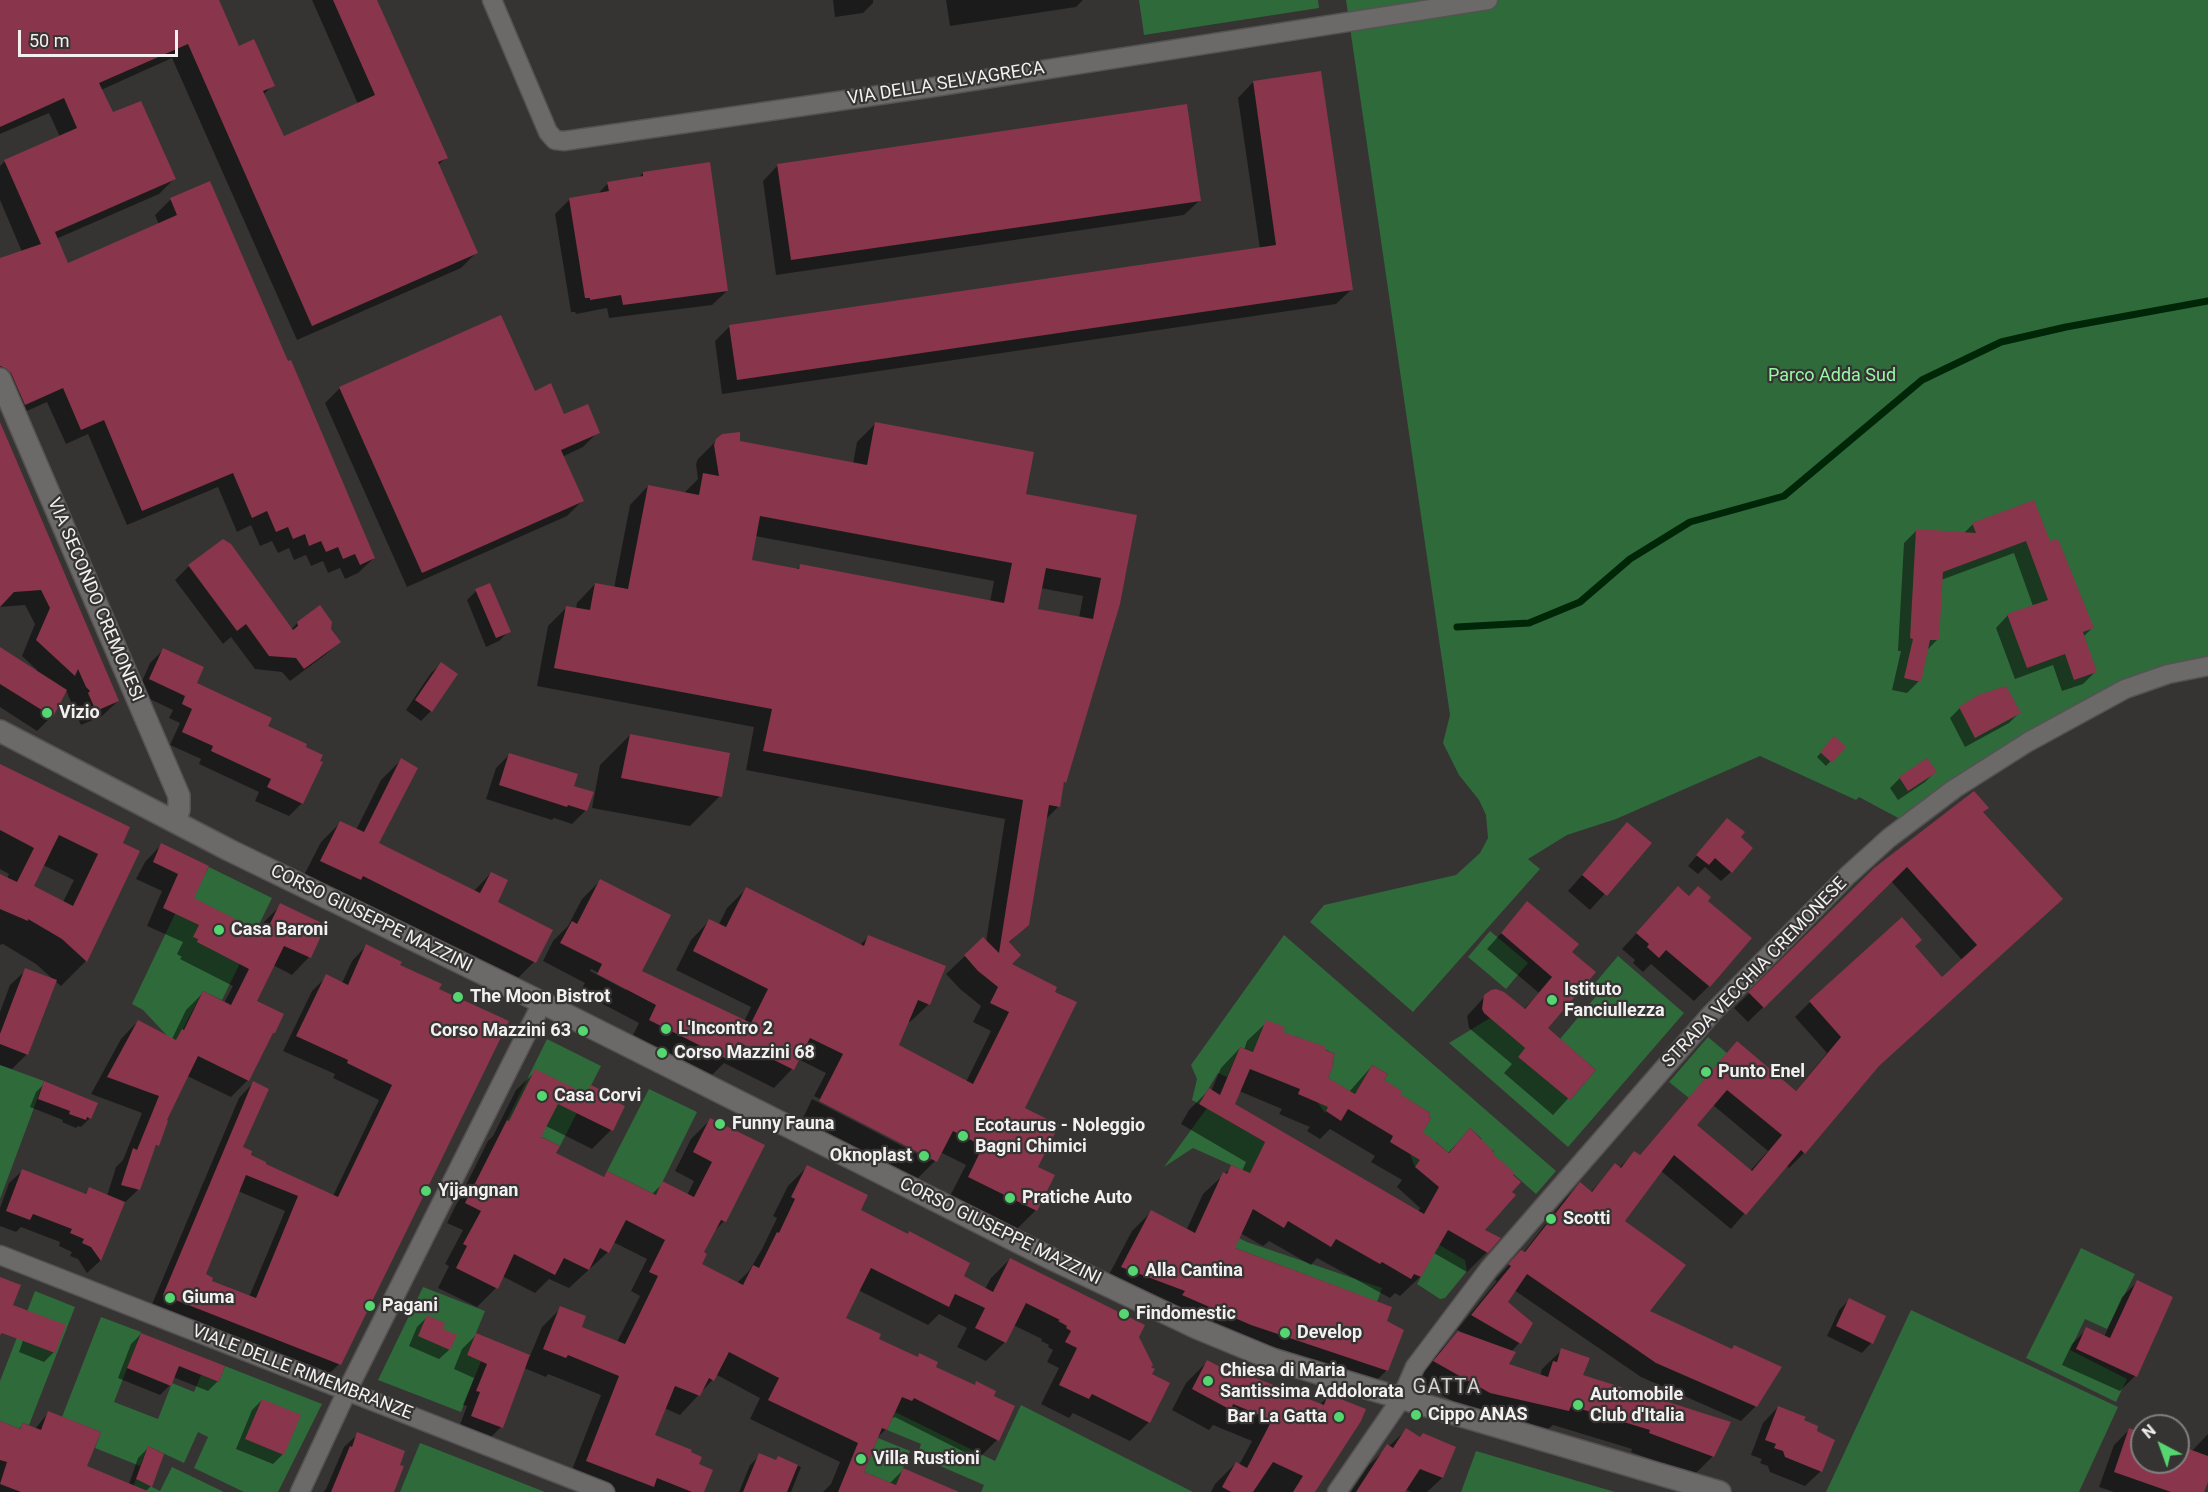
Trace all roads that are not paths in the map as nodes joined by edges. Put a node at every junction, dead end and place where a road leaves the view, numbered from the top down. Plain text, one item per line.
1 (492, 0) edge
2 (1488, 0) edge
3 (0, 379) edge
4 (2208, 666) edge
5 (0, 726) edge
6 (0, 731) edge
7 (31, 746) junction
8 (175, 822) junction
9 (542, 1003) junction
10 (0, 1255) edge
11 (347, 1391) junction
12 (1401, 1399) junction
13 (300, 1492) edge
14 (604, 1492) edge
15 (1337, 1492) edge
16 (1720, 1492) edge

1 - 2 street, VIA DELLA SELVAGRECA
3 - 8 street, VIA SECONDO CREMONESI
4 - 12 street, STRADA VECCHIA CREMONESE
5 - 7 street, CORSO GIUSEPPE MAZZINI
6 - 7 street, CORSO GIUSEPPE MAZZINI
7 - 8 street, CORSO GIUSEPPE MAZZINI
8 - 9 street, CORSO GIUSEPPE MAZZINI
9 - 11 street
9 - 12 street, CORSO GIUSEPPE MAZZINI
10 - 11 street, VIALE DELLE RIMEMBRANZE
11 - 13 street
11 - 14 street, VIALE DELLE RIMEMBRANZE
12 - 15 street, STRADA VECCHIA CREMONESE
12 - 16 street, CORSO GIUSEPPE MAZZINI

